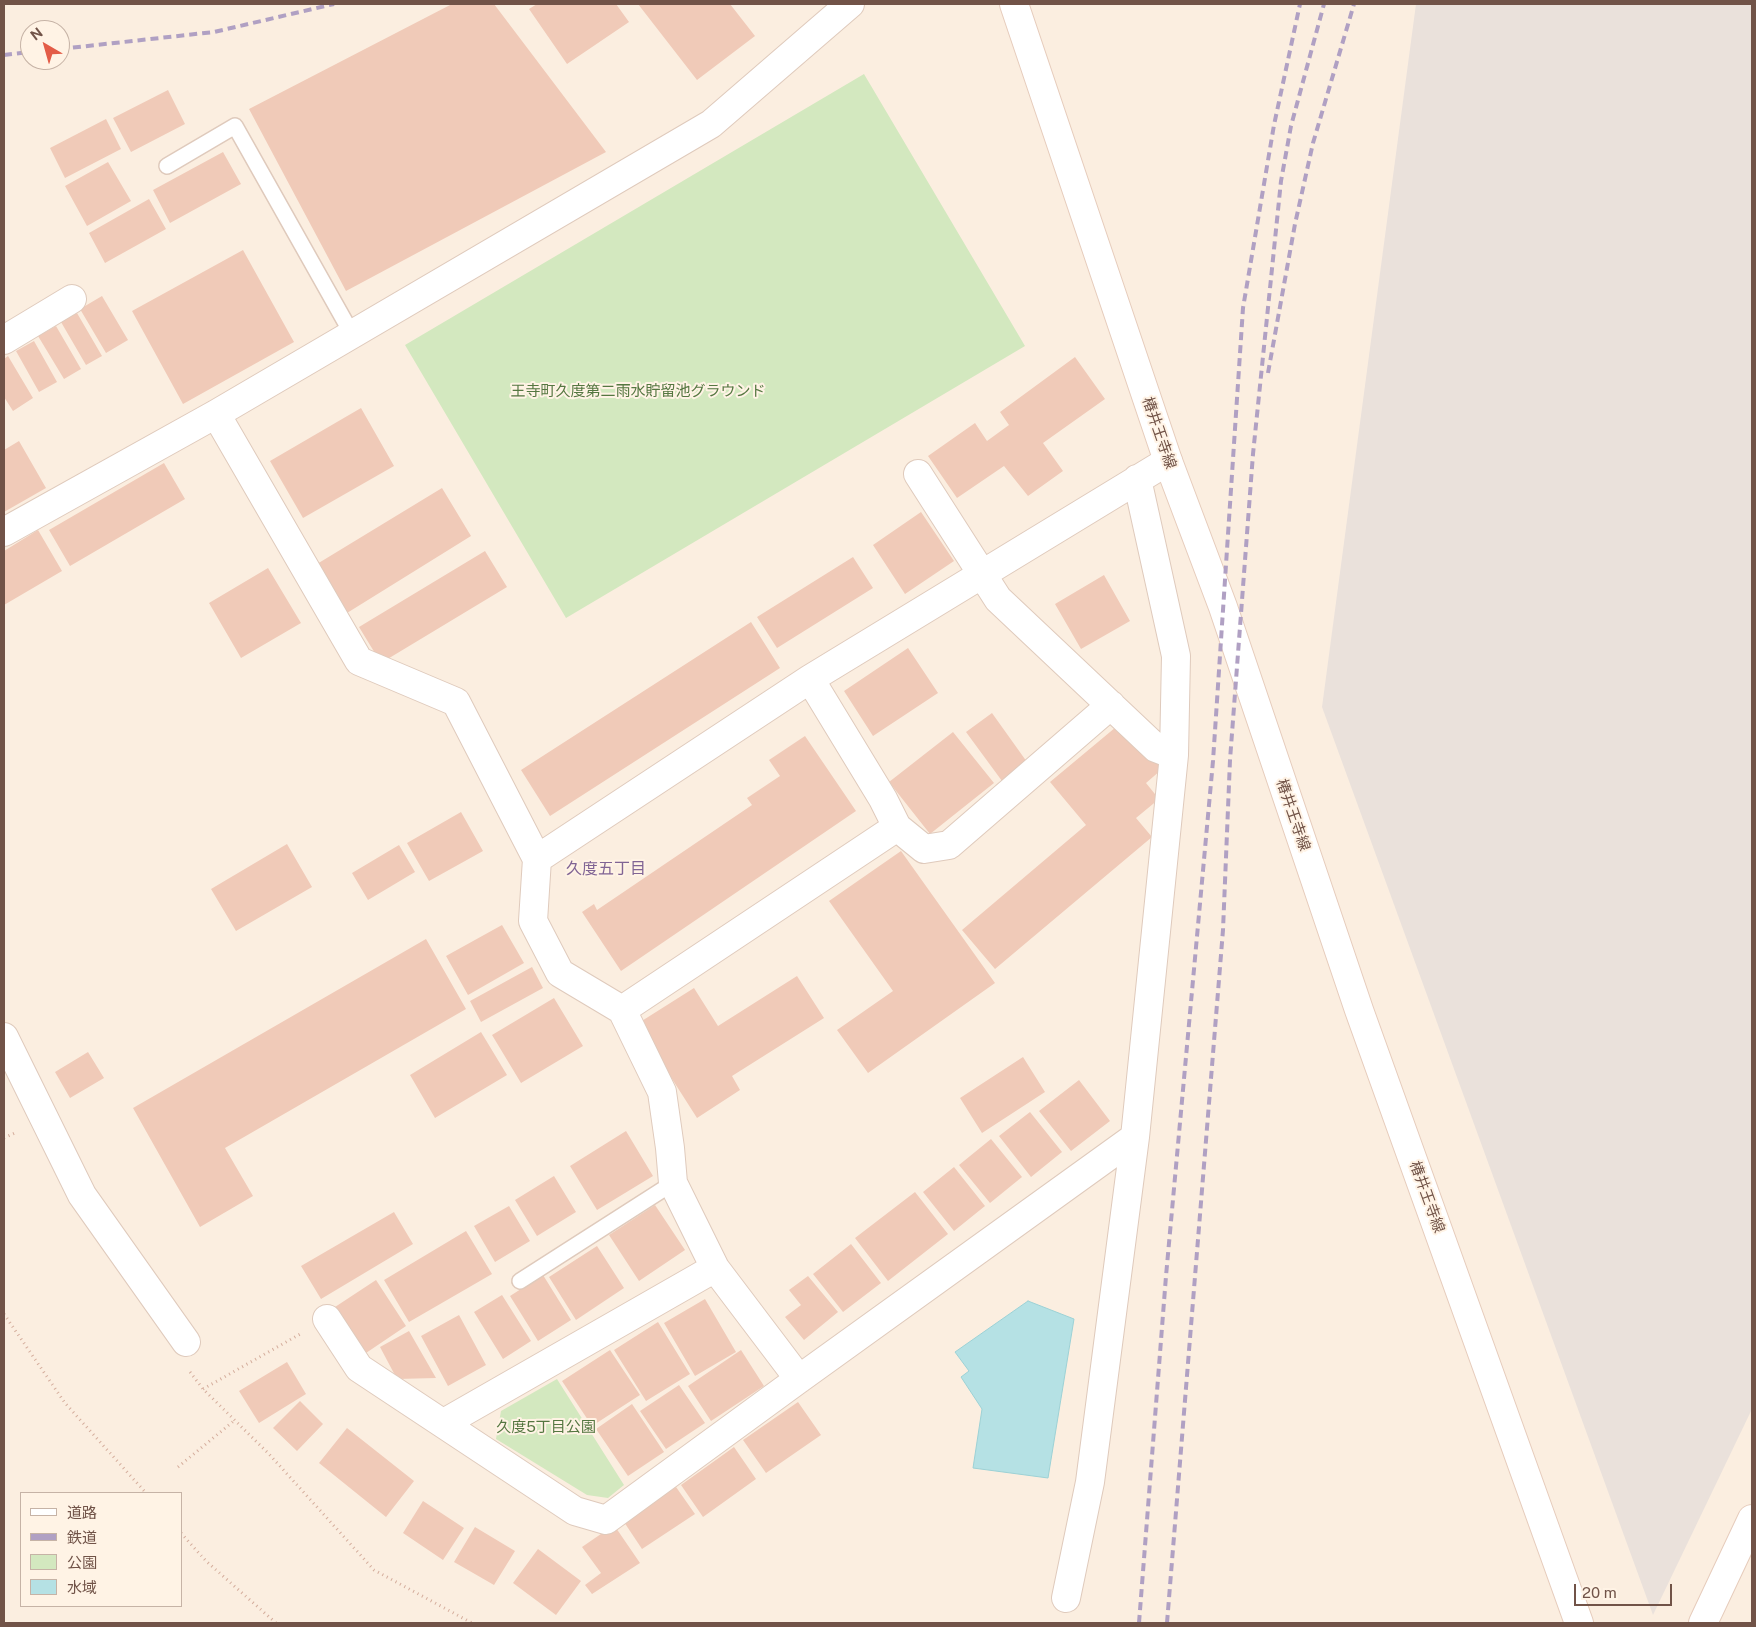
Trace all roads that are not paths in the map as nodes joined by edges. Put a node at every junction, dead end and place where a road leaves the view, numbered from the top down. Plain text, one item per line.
1 (850, 4) edge
2 (1014, 4) edge
3 (167, 166) dead end
4 (72, 299) dead end
5 (352, 334) junction
6 (4, 340) edge
7 (216, 414) junction
8 (1168, 462) junction
9 (918, 474) dead end
10 (1137, 479) junction
11 (4, 532) edge
12 (982, 575) junction
13 (810, 679) junction
14 (1111, 705) junction
15 (1174, 755) junction
16 (896, 827) junction
17 (537, 860) junction
18 (622, 1010) junction
19 (4, 1036) edge
20 (1136, 1137) junction
21 (673, 1183) junction
22 (715, 1268) junction
23 (520, 1281) dead end
24 (326, 1320) road end
25 (185, 1354) road end
26 (799, 1379) junction
27 (444, 1423) junction
28 (1752, 1519) edge
29 (1066, 1598) dead end
30 (1579, 1623) edge
31 (1703, 1623) edge

1 - 5 street
2 - 8 street, 椿井王寺線
3 - 5 lane
4 - 6 street
5 - 7 street
7 - 11 street
7 - 17 street
8 - 10 street
8 - 30 street, 椿井王寺線
9 - 12 street
10 - 12 street
10 - 15 street
12 - 13 street
12 - 14 street
13 - 16 street
13 - 17 street
14 - 15 street
14 - 16 street
15 - 20 street
16 - 18 street
17 - 18 street
18 - 21 street
19 - 25 street
20 - 26 street
20 - 29 street
21 - 22 street
21 - 23 lane
22 - 26 street
22 - 27 street
24 - 27 street
26 - 27 street
28 - 31 street

